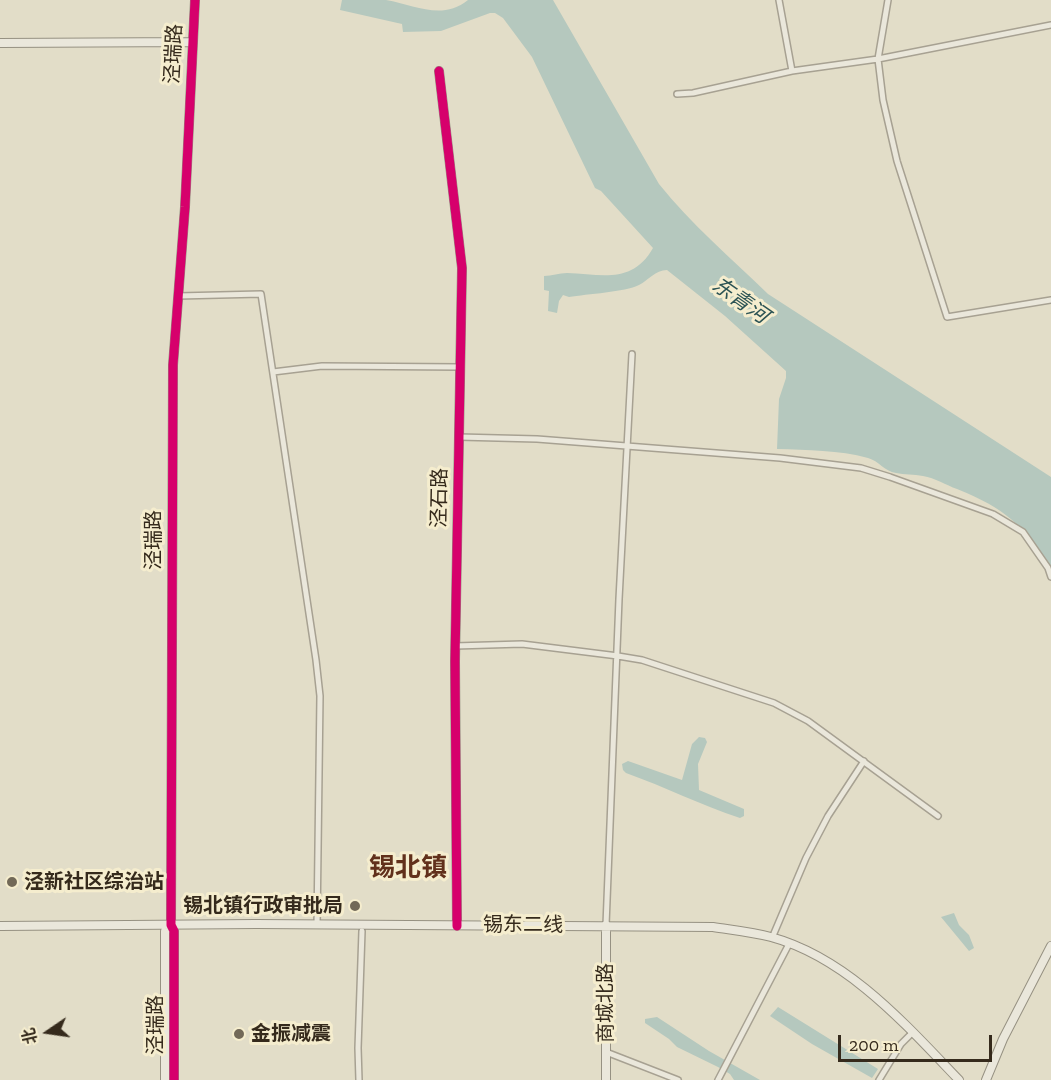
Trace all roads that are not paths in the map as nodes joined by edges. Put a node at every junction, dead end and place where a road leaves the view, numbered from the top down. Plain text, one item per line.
1 (195, 0) edge
2 (779, 0) edge
3 (888, 0) edge
4 (1051, 25) edge
5 (193, 42) junction
6 (0, 44) edge
7 (878, 59) junction
8 (439, 71) dead end
9 (792, 71) junction
10 (677, 94) dead end
11 (178, 296) junction
12 (1051, 300) edge
13 (632, 354) dead end
14 (460, 367) junction
15 (273, 372) junction
16 (459, 436) junction
17 (627, 447) junction
18 (1051, 577) edge
19 (455, 646) junction
20 (618, 656) junction
21 (864, 761) junction
22 (938, 816) dead end
23 (171, 925) junction
24 (317, 925) junction
25 (606, 925) junction
26 (0, 926) edge
27 (457, 926) junction
28 (362, 931) dead end
29 (772, 938) junction
30 (789, 944) junction
31 (1051, 946) edge
32 (912, 1033) junction
33 (606, 1052) junction
34 (165, 1080) edge
35 (174, 1080) edge
36 (359, 1080) edge
37 (606, 1080) edge
38 (678, 1080) edge
39 (718, 1080) edge
40 (879, 1080) edge
41 (959, 1080) edge
42 (986, 1080) edge

1 - 5 street, 泾瑞路
2 - 9 street
3 - 7 street
4 - 7 street
5 - 6 street
5 - 11 street, 泾瑞路
7 - 9 street
7 - 12 street
8 - 14 street, 泾石路
9 - 10 street
11 - 15 street
11 - 23 street, 泾瑞路
13 - 17 street
14 - 15 street
14 - 16 street, 泾石路
15 - 24 street
16 - 17 street
16 - 19 street, 泾石路
17 - 18 street
17 - 20 street
19 - 20 street
19 - 27 street, 泾石路
20 - 21 street
20 - 25 street
21 - 22 street
21 - 29 street
23 - 24 street, 锡东二线
23 - 26 street, 锡东二线
23 - 34 street, 泾瑞路
23 - 35 street, 泾瑞路
24 - 27 street, 锡东二线
25 - 27 street, 锡东二线
25 - 29 street, 锡东二线
25 - 33 street, 商城北路
28 - 36 street
29 - 30 street, 锡东二线
30 - 32 street, 锡东二线
30 - 39 street
31 - 42 street
32 - 40 street
32 - 41 street, 锡东二线
33 - 37 street, 商城北路
33 - 38 street

